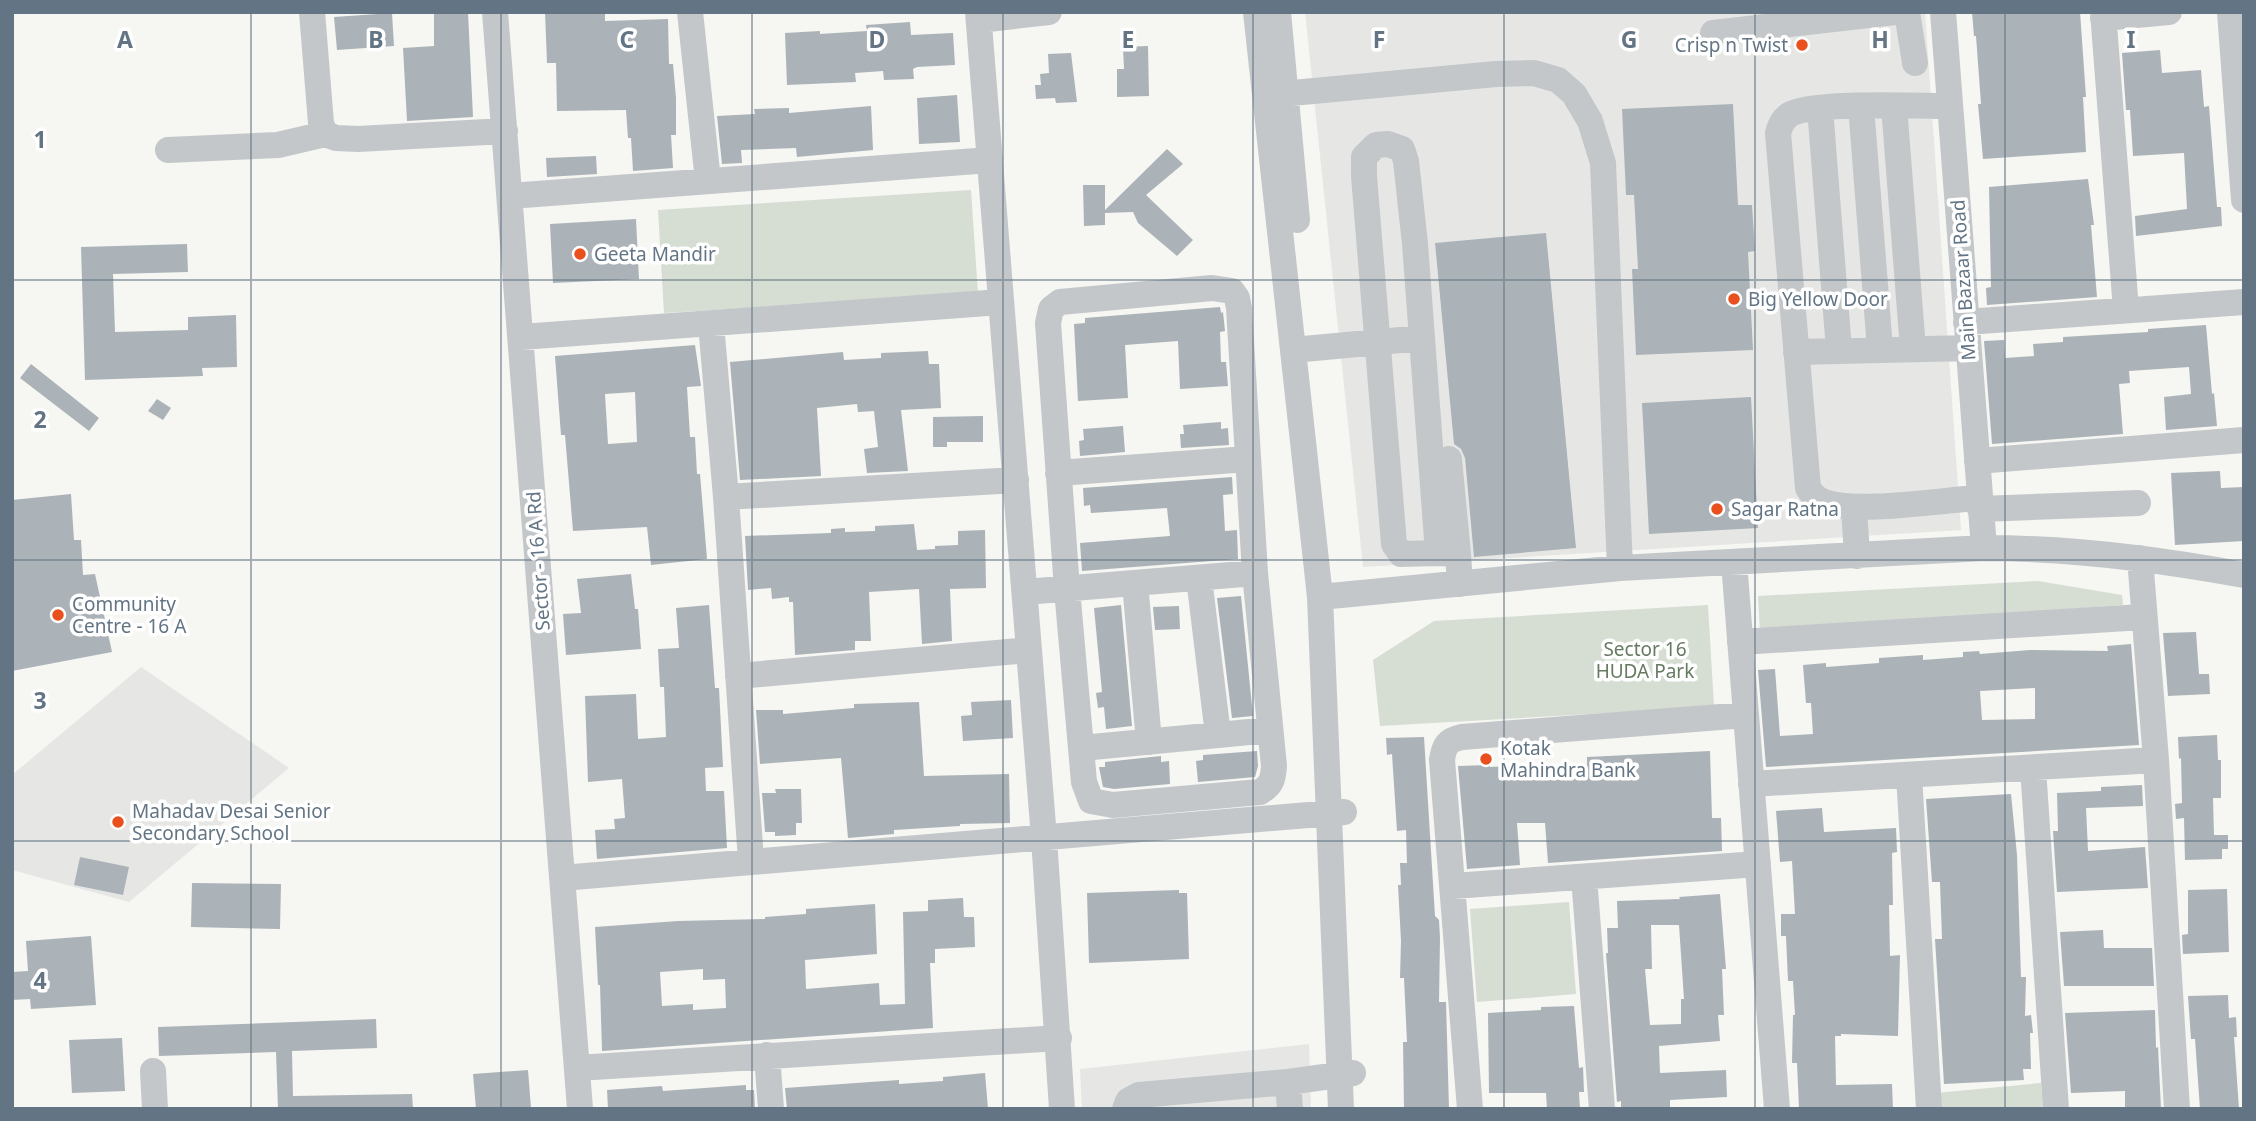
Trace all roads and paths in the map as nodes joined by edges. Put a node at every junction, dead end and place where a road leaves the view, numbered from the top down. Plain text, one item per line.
1 (312, 12) edge
2 (495, 12) edge
3 (690, 12) edge
4 (1049, 12) edge
5 (1256, 12) edge
6 (1278, 12) edge
7 (1895, 12) edge
8 (1907, 12) edge
9 (1944, 12) edge
10 (2169, 12) edge
11 (2230, 12) edge
12 (2103, 15) edge
13 (978, 16) edge
14 (1713, 33) dead end
15 (1915, 63) dead end
16 (1276, 94) junction
17 (1861, 106) junction
18 (1894, 106) junction
19 (1950, 106) junction
20 (1820, 108) junction
21 (505, 131) junction
22 (326, 134) junction
23 (168, 150) dead end
24 (990, 160) junction
25 (708, 181) junction
26 (1422, 188) dead end
27 (510, 196) junction
28 (2244, 200) edge
29 (1001, 302) junction
30 (2244, 302) edge
31 (2126, 310) junction
32 (711, 324) junction
33 (1967, 335) junction
34 (520, 337) junction
35 (1422, 338) junction
36 (1377, 342) junction
37 (1880, 349) junction
38 (1913, 349) junction
39 (1301, 350) junction
40 (1839, 350) junction
41 (1796, 352) junction
42 (2244, 440) edge
43 (1248, 459) junction
44 (1977, 461) junction
45 (1058, 473) junction
46 (1016, 480) junction
47 (726, 497) junction
48 (1980, 503) junction
49 (2138, 503) dead end
50 (1854, 507) junction
51 (1984, 548) junction
52 (1448, 554) junction
53 (1857, 556) junction
54 (2140, 558) junction
55 (1734, 562) junction
56 (1620, 568) junction
57 (1255, 573) junction
58 (2244, 575) edge
59 (1199, 578) junction
60 (1135, 583) junction
61 (1460, 584) junction
62 (1067, 589) junction
63 (1025, 592) junction
64 (1328, 597) junction
65 (2143, 617) junction
66 (1740, 642) junction
67 (1029, 650) junction
68 (738, 676) junction
69 (1746, 715) junction
70 (1270, 730) junction
71 (1218, 735) junction
72 (1149, 742) junction
73 (1082, 748) junction
74 (2156, 760) junction
75 (2033, 768) junction
76 (1909, 775) junction
77 (1751, 784) junction
78 (1337, 813) junction
79 (1044, 838) junction
80 (751, 861) junction
81 (1758, 864) junction
82 (1584, 877) junction
83 (562, 878) junction
84 (1453, 886) junction
85 (1059, 1038) junction
86 (767, 1055) junction
87 (577, 1068) junction
88 (153, 1071) dead end
89 (1346, 1074) junction
90 (1288, 1082) junction
91 (155, 1109) edge
92 (580, 1109) edge
93 (771, 1109) edge
94 (1062, 1109) edge
95 (1125, 1109) edge
96 (1290, 1109) edge
97 (1341, 1109) edge
98 (1354, 1109) edge
99 (1470, 1109) edge
100 (1602, 1109) edge
101 (1777, 1109) edge
102 (1929, 1109) edge
103 (2056, 1109) edge
104 (2177, 1109) edge

1 - 22 street
2 - 21 street, Sector - 16 A Rd
3 - 25 street
4 - 13 street
5 - 16 street
6 - 16 street
7 - 14 street
8 - 15 street
9 - 19 street, Main Bazaar Road
10 - 12 street
11 - 28 street
12 - 31 street
13 - 24 street
16 - 39 street
16 - 56 street
17 - 18 street
17 - 20 street
17 - 37 street
18 - 19 street
18 - 38 street
19 - 33 street, Main Bazaar Road
20 - 40 street
20 - 41 street
21 - 22 street
21 - 27 street, Sector - 16 A Rd
22 - 23 street
24 - 25 street
24 - 29 street
25 - 27 street
26 - 52 street
27 - 34 street, Sector - 16 A Rd
29 - 32 street
29 - 46 street
30 - 31 street
31 - 33 street
32 - 34 street
32 - 47 street
33 - 38 street
33 - 44 street, Main Bazaar Road
34 - 83 street, Sector - 16 A Rd
35 - 36 street
35 - 36 street
35 - 52 street
36 - 39 street
36 - 52 street
37 - 38 street
37 - 40 street
39 - 64 street
40 - 41 street
41 - 50 street
42 - 44 street
43 - 45 street
43 - 45 street
43 - 57 street
44 - 48 street, Main Bazaar Road
45 - 62 street
46 - 47 street
46 - 63 street
47 - 68 street
48 - 49 street
48 - 50 street
48 - 51 street, Main Bazaar Road
50 - 53 street
51 - 53 street
51 - 54 street
52 - 61 street
53 - 55 street
54 - 58 street
54 - 65 street
55 - 56 street
55 - 66 street
56 - 61 street
57 - 59 street
57 - 70 street
59 - 60 street
59 - 71 street
60 - 62 street
60 - 72 street
61 - 64 street
62 - 63 street
62 - 73 street
63 - 67 street
64 - 78 street
65 - 66 street
65 - 74 street
66 - 69 street
67 - 68 street
67 - 79 street
68 - 80 street
69 - 77 street
69 - 84 street
70 - 71 street
70 - 73 street
71 - 72 street
72 - 73 street
74 - 75 street
74 - 104 street
75 - 76 street
75 - 103 street
76 - 77 street
76 - 102 street
77 - 81 street
78 - 79 street
78 - 89 street
79 - 80 street
79 - 85 street
80 - 83 street
81 - 82 street
81 - 101 street
82 - 84 street
82 - 100 street
83 - 87 street, Sector - 16 A Rd
84 - 99 street
85 - 86 street
85 - 94 street
86 - 87 street
86 - 93 street
87 - 92 street, Sector - 16 A Rd
88 - 91 street
89 - 90 street
89 - 97 street
89 - 98 street
90 - 95 street
90 - 96 street

